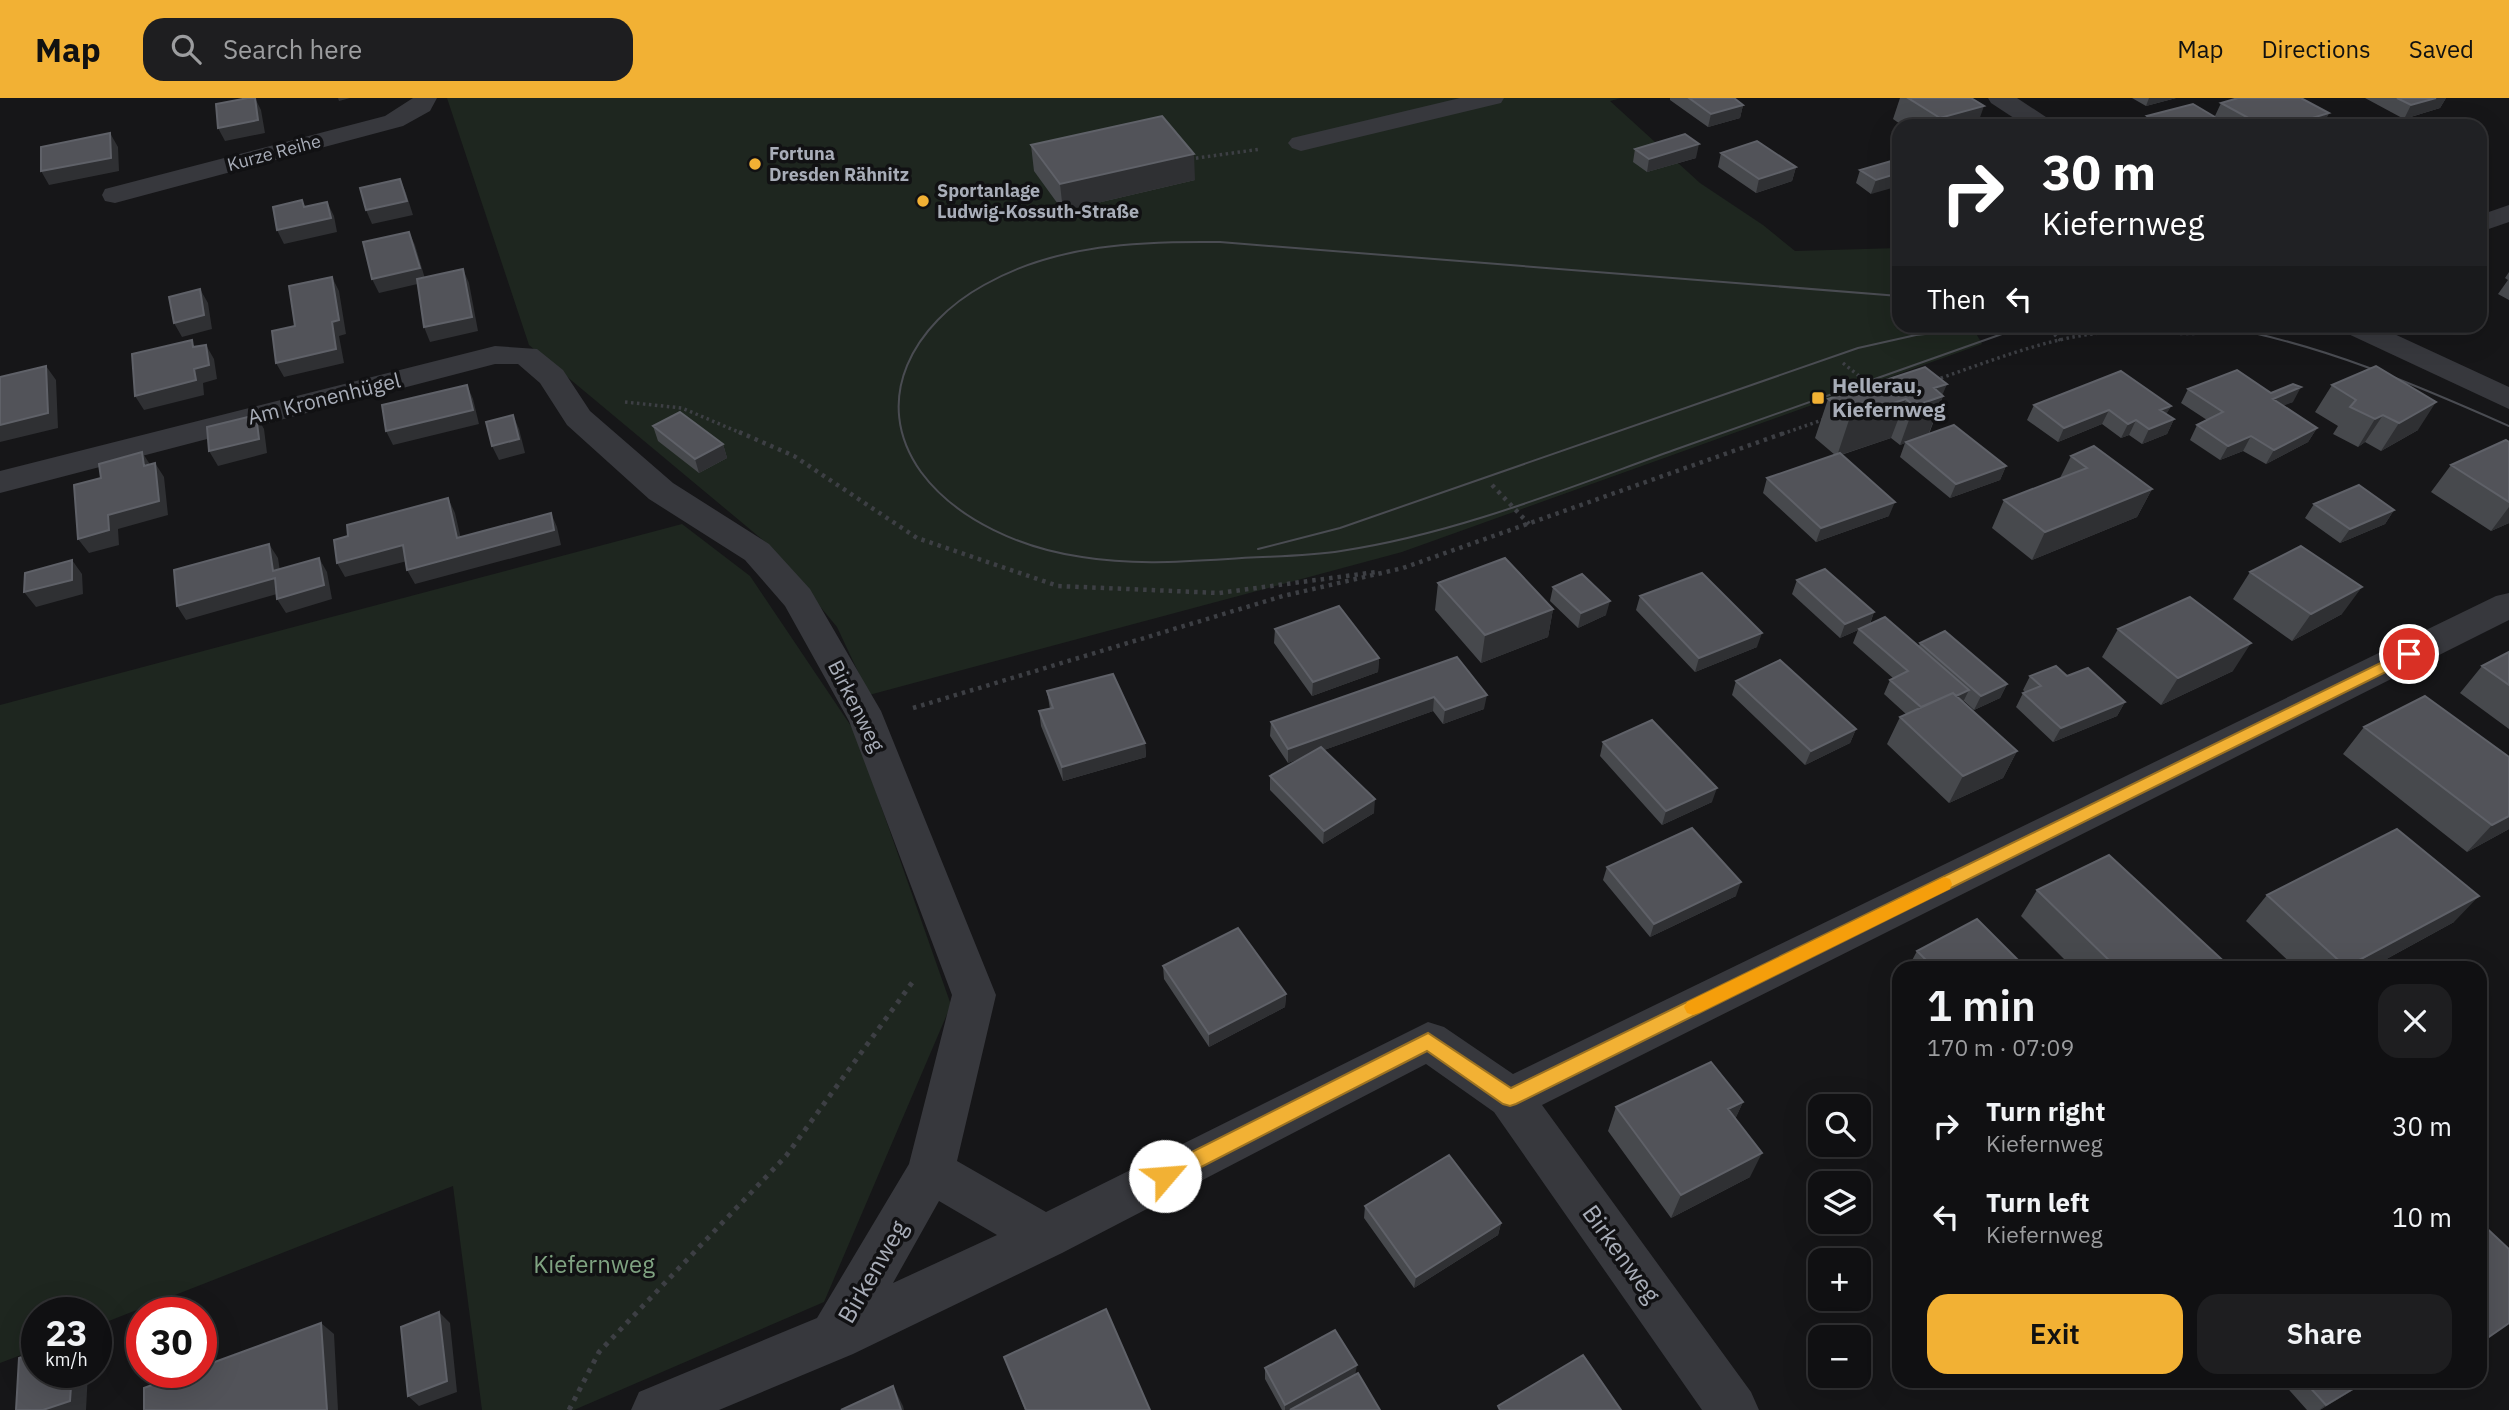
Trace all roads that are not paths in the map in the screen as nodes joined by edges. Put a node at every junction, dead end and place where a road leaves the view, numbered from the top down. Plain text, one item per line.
1 (425, 98) edge
2 (1492, 98) edge
3 (2000, 98) edge
4 (2032, 119) edge
5 (1301, 143) road end
6 (115, 195) dead end
7 (2509, 213) edge
8 (2487, 221) edge
9 (2369, 333) edge
10 (526, 355) joint
11 (2509, 399) edge
12 (0, 482) edge
13 (2509, 605) edge
14 (1510, 1098) junction
15 (931, 1171) junction
16 (1045, 1237) junction
17 (835, 1336) junction
18 (657, 1410) edge
19 (1733, 1410) edge

1 - 6 street, Kurze Reihe
2 - 5 street
3 - 4 street
7 - 8 street
9 - 11 street
10 - 12 street, Am Kronenhügel
10 - 15 street, Birkenweg
13 - 14 street
14 - 16 street
14 - 19 street, Birkenweg
15 - 16 street
15 - 17 street, Birkenweg
16 - 17 street
17 - 18 street

